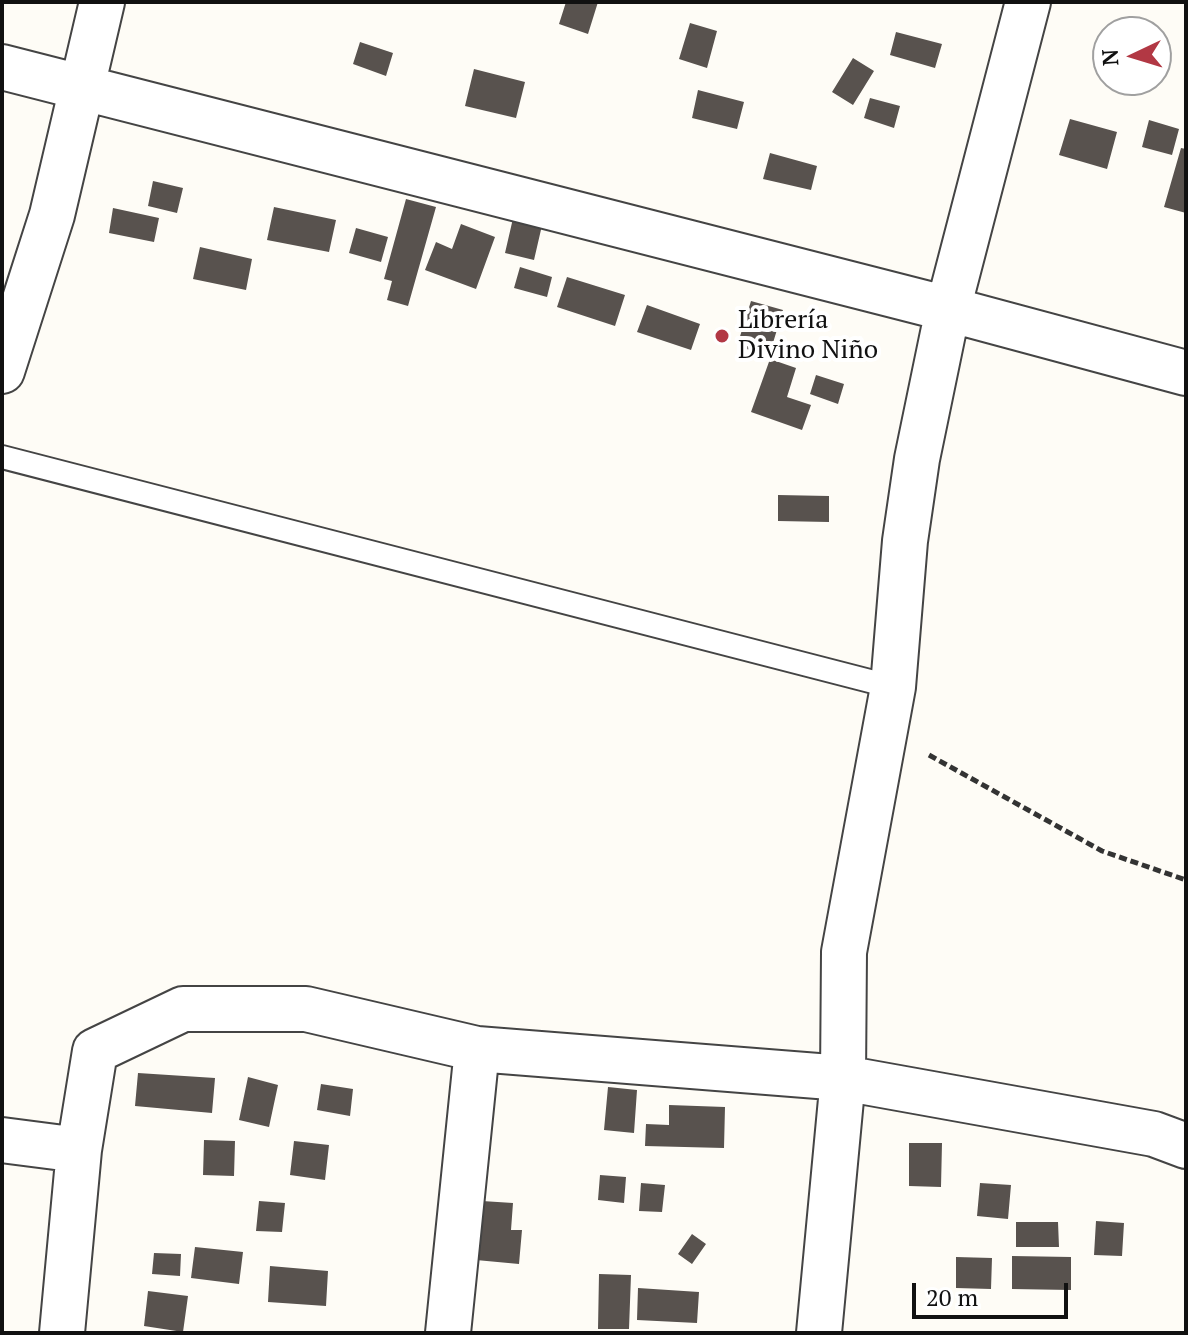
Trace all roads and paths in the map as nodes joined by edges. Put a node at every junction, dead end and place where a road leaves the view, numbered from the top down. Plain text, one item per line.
1 (102, 2) edge
2 (1028, 2) edge
3 (2, 67) edge
4 (80, 87) junction
5 (948, 309) junction
6 (2, 371) edge
7 (1186, 373) edge
8 (2, 457) edge
9 (893, 687) junction
10 (886, 731) junction
11 (1186, 880) edge
12 (477, 1049) junction
13 (843, 1078) junction
14 (2, 1140) edge
15 (1186, 1146) edge
16 (79, 1150) junction
17 (62, 1333) edge
18 (448, 1333) edge
19 (819, 1333) edge

1 - 4 street
2 - 5 street
3 - 4 street
4 - 5 street
4 - 6 street
5 - 7 street
5 - 9 street
8 - 9 lane
9 - 10 street
10 - 11 path
10 - 13 street
12 - 13 street
12 - 16 street
12 - 18 street
13 - 15 street
13 - 19 street
14 - 16 street
16 - 17 street

